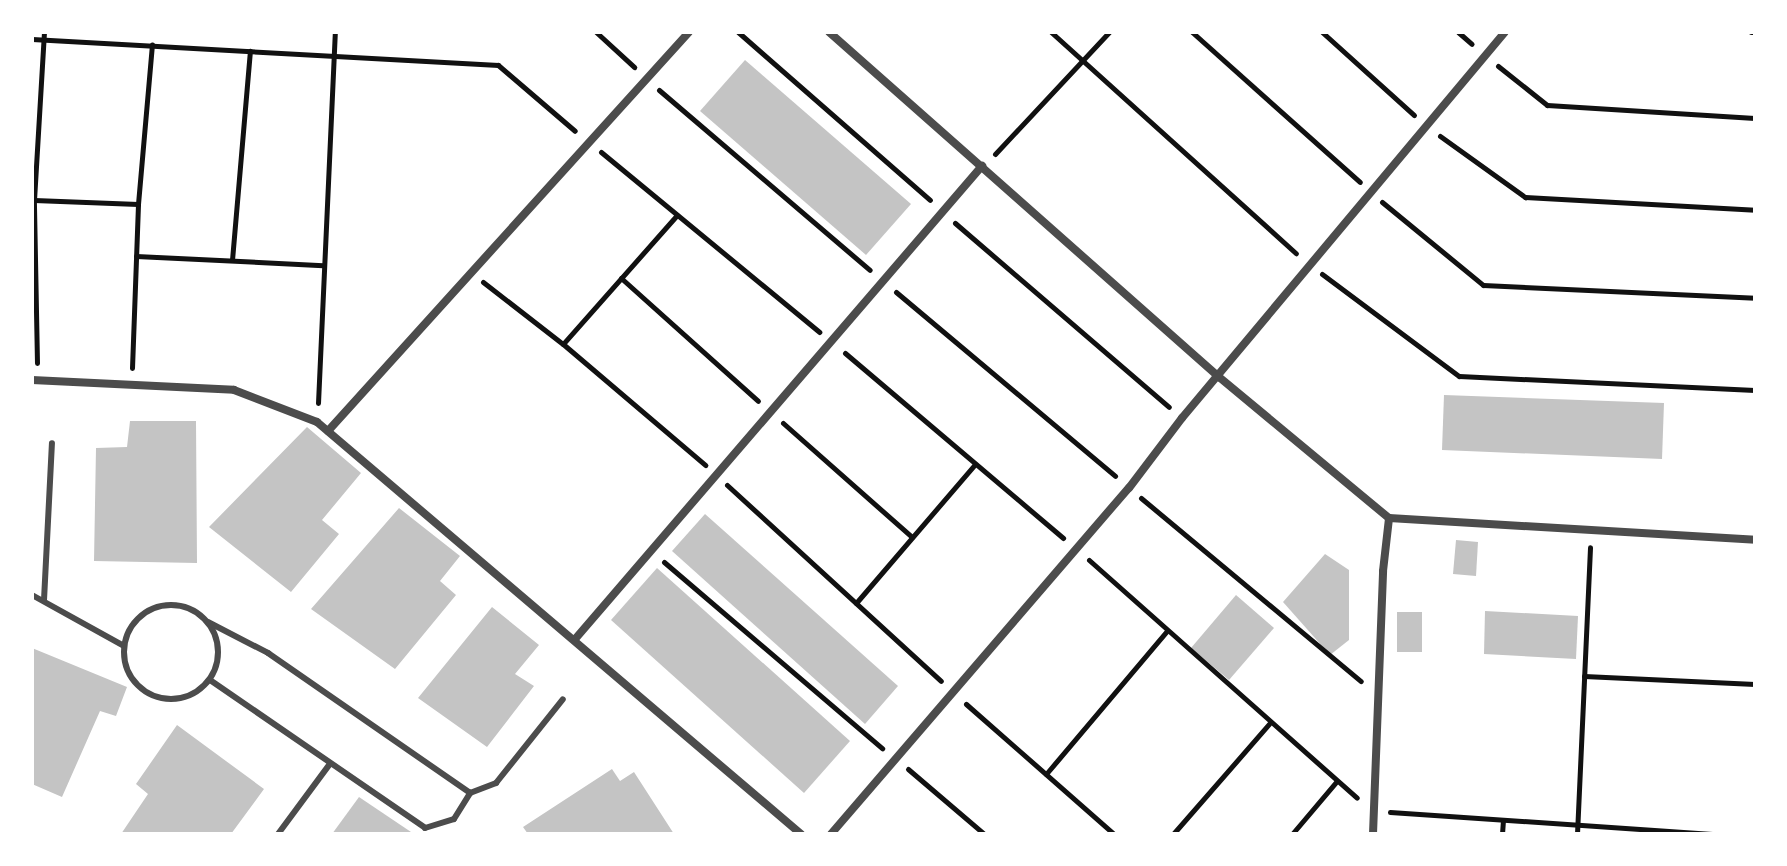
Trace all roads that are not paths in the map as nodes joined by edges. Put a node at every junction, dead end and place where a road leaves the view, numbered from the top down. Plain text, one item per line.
1 (689, 32) edge
2 (829, 32) edge
3 (1505, 32) edge
4 (982, 166) junction
5 (1219, 377) junction
6 (35, 380) edge
7 (328, 431) junction
8 (52, 443) dead end
9 (1389, 518) junction
10 (1755, 540) edge
11 (32, 595) edge
12 (44, 600) junction
13 (208, 622) junction
14 (576, 638) junction
15 (124, 646) junction
16 (210, 680) junction
17 (563, 699) dead end
18 (329, 765) junction
19 (470, 793) junction
20 (278, 834) edge
21 (801, 834) edge
22 (831, 834) edge
23 (1373, 834) edge

1 - 7 street
2 - 4 street
3 - 5 street
4 - 5 street
4 - 14 street
5 - 9 street
5 - 22 street
6 - 7 street
7 - 14 street
8 - 12 lane
9 - 10 street
9 - 23 street
11 - 12 lane
12 - 15 lane
13 - 15 lane
13 - 16 lane
13 - 19 lane
14 - 21 street
15 - 16 lane
16 - 18 lane
17 - 19 lane
18 - 19 lane
18 - 20 lane

